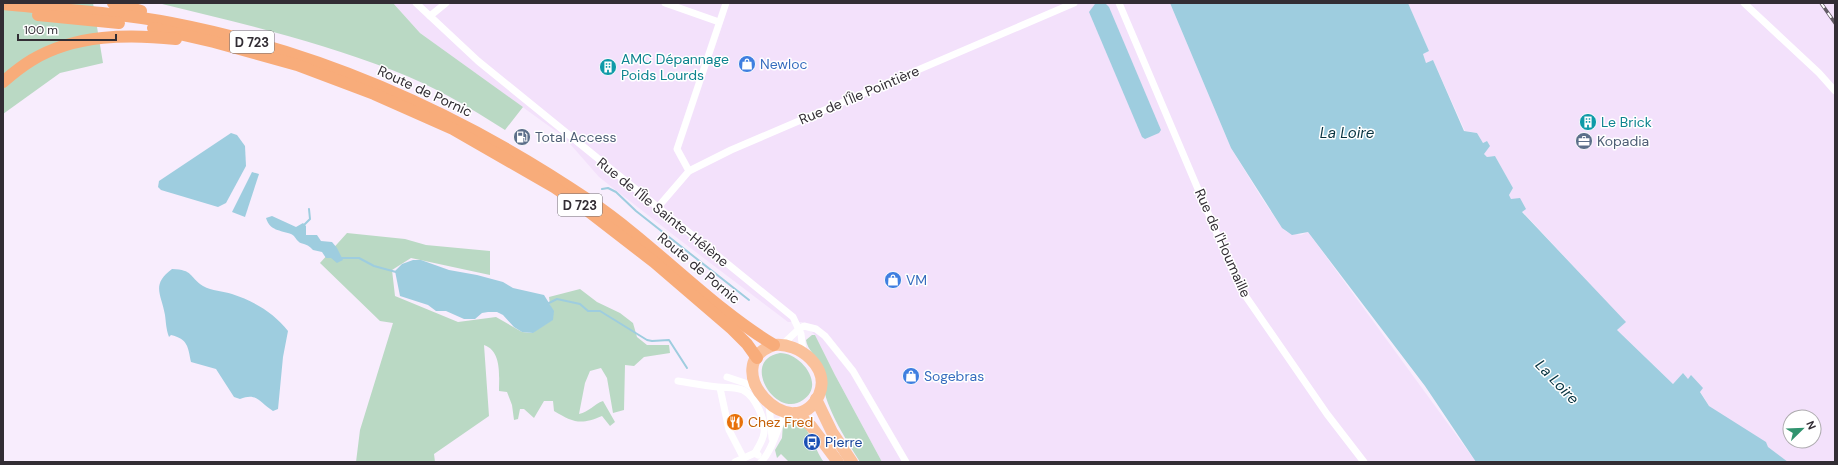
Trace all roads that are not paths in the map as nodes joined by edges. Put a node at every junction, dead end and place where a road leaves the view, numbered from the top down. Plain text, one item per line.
1 (33, 3) edge
2 (113, 3) edge
3 (416, 3) edge
4 (446, 3) edge
5 (665, 3) edge
6 (726, 3) edge
7 (1074, 3) edge
8 (1119, 3) edge
9 (1744, 3) edge
10 (3, 4) edge
11 (70, 9) junction
12 (3, 12) edge
13 (430, 16) junction
14 (719, 22) junction
15 (171, 23) junction
16 (231, 46) junction
17 (3, 82) edge
18 (1835, 92) edge
19 (689, 171) junction
20 (658, 207) junction
21 (799, 329) junction
22 (779, 345) junction
23 (803, 352) junction
24 (757, 358) junction
25 (753, 370) junction
26 (678, 381) dead end
27 (720, 388) junction
28 (757, 390) junction
29 (816, 399) junction
30 (769, 404) junction
31 (796, 415) junction
32 (772, 442) junction
33 (755, 453) junction
34 (744, 457) junction
35 (762, 461) edge
36 (735, 462) edge
37 (838, 462) edge
38 (852, 462) edge
39 (906, 462) edge
40 (1364, 462) edge

1 - 11 highway, D 723
2 - 15 highway
3 - 13 street, Rue de l'Île Sainte-Hélène
4 - 13 street
5 - 14 street
6 - 14 street
7 - 19 street, Rue de l'Île Pointière
8 - 40 street, Rue de l'Houmaille
9 - 18 street
10 - 11 highway, Route de Pornic / D 723
11 - 15 highway, Route de Pornic / D 723
12 - 16 highway, Route de Pornic / D 723
13 - 20 street, Rue de l'Île Sainte-Hélène
14 - 19 street
15 - 22 highway, Route de Pornic / D 723
16 - 17 highway
16 - 24 highway, Route de Pornic / D 723
19 - 20 street, Rue de l'Île Pointière
20 - 21 street, Rue de l'Île Sainte-Hélène
21 - 22 street
21 - 23 street
21 - 39 street
22 - 23 main road
22 - 24 main road
23 - 29 main road
24 - 25 main road
25 - 28 main road
25 - 28 street
26 - 27 street
27 - 33 street
27 - 34 street
28 - 30 main road
29 - 31 main road
29 - 38 main road
30 - 31 main road
30 - 32 street
31 - 32 street
31 - 37 main road
32 - 35 street
33 - 34 street
33 - 35 street
34 - 36 street

